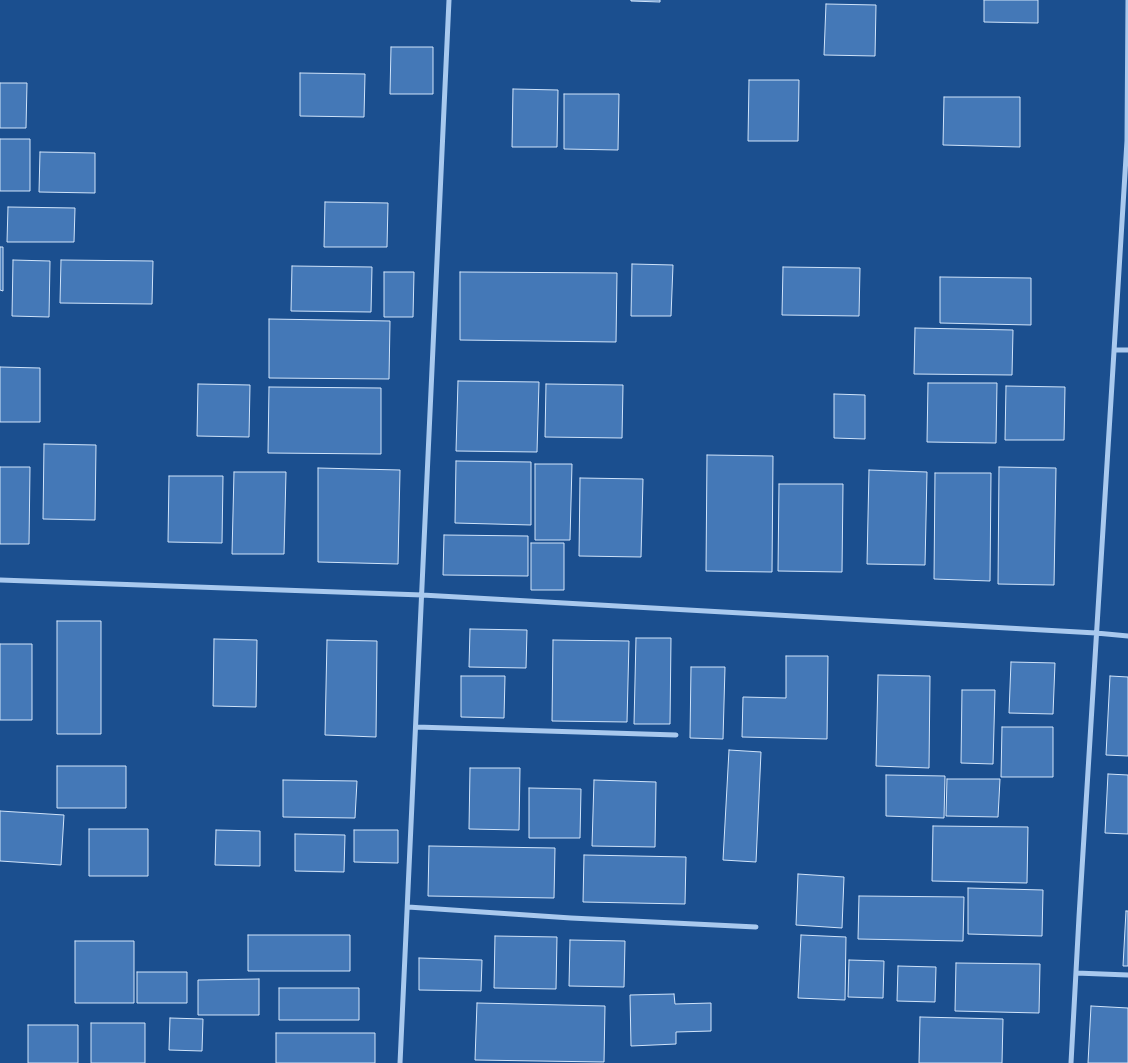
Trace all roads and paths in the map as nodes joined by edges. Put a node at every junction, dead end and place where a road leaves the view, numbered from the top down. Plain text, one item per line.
1 (449, 0) edge
2 (1128, 0) edge
3 (1114, 350) junction
4 (1128, 350) edge
5 (0, 580) edge
6 (422, 595) junction
7 (1096, 633) junction
8 (1128, 636) edge
9 (416, 728) junction
10 (676, 735) dead end
11 (408, 907) junction
12 (756, 927) dead end
13 (1076, 973) junction
14 (1128, 975) edge
15 (400, 1063) edge
16 (1071, 1063) edge

1 - 6 street
2 - 3 street
3 - 4 street
3 - 7 street
5 - 6 street
6 - 7 street
6 - 9 street
7 - 8 street
7 - 13 street
9 - 10 street
9 - 11 street
11 - 12 street
11 - 15 street
13 - 14 street
13 - 16 street

